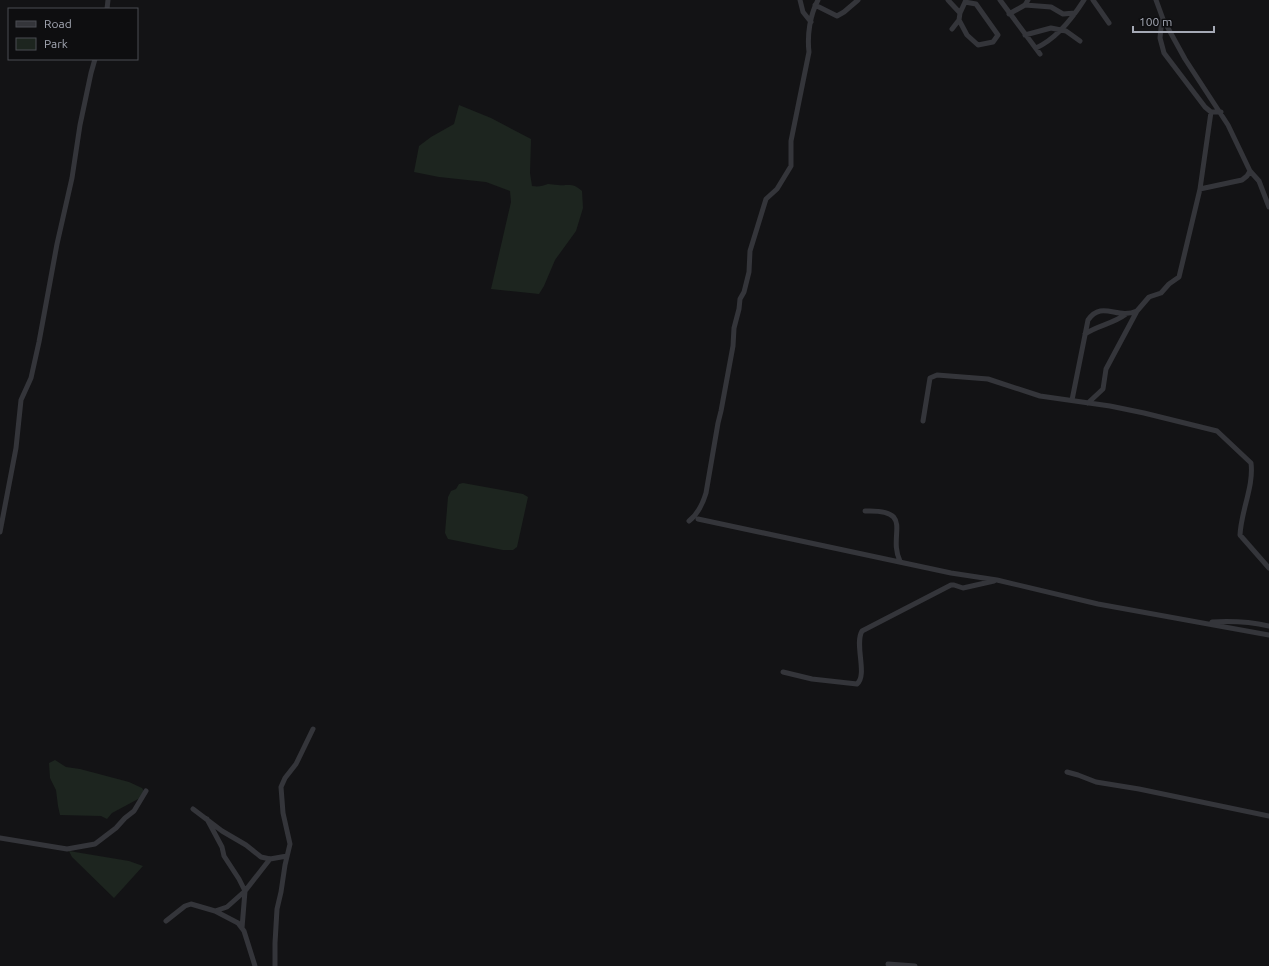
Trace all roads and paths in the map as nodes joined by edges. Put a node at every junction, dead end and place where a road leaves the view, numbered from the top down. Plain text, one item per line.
1 (800, 0) edge
2 (858, 0) edge
3 (948, 0) edge
4 (1000, 0) edge
5 (1028, 0) edge
6 (1084, 0) edge
7 (1093, 0) edge
8 (1156, 0) edge
9 (966, 1) edge
10 (817, 3) edge
11 (1025, 5) junction
12 (960, 13) junction
13 (1075, 13) junction
14 (1009, 14) junction
15 (1163, 18) junction
16 (959, 20) junction
17 (811, 22) junction
18 (1110, 23) dead end
19 (952, 29) dead end
20 (1061, 30) junction
21 (1025, 35) junction
22 (1080, 41) dead end
23 (95, 60) edge
24 (1211, 112) junction
25 (1221, 112) junction
26 (1250, 171) junction
27 (1200, 189) junction
28 (1269, 207) edge
29 (1137, 311) junction
30 (1126, 314) junction
31 (1085, 334) junction
32 (1072, 400) junction
33 (1088, 403) junction
34 (923, 421) dead end
35 (865, 511) dead end
36 (698, 519) dead end
37 (689, 521) dead end
38 (0, 532) edge
39 (900, 561) junction
40 (1269, 568) edge
41 (997, 580) junction
42 (1205, 623) junction
43 (1269, 626) edge
44 (1269, 635) edge
45 (783, 672) dead end
46 (313, 729) dead end
47 (1067, 772) dead end
48 (146, 791) dead end
49 (193, 809) dead end
50 (1269, 816) edge
51 (207, 819) junction
52 (0, 838) edge
53 (287, 856) junction
54 (270, 859) junction
55 (244, 891) junction
56 (215, 910) junction
57 (166, 921) dead end
58 (242, 928) junction
59 (888, 964) dead end
60 (255, 966) edge
61 (275, 966) edge
62 (915, 966) edge

1 - 17 street
2 - 10 street
3 - 12 street
4 - 14 street
5 - 11 street
6 - 13 street
7 - 18 street
8 - 15 street
9 - 12 street
9 - 16 street
10 - 17 street
11 - 13 street
11 - 14 street
12 - 16 street
13 - 20 street
14 - 21 street
15 - 24 street
15 - 25 street
16 - 19 street
17 - 37 street
20 - 21 street
20 - 21 street
20 - 22 street
23 - 38 street
24 - 25 street
24 - 27 street
25 - 26 street
26 - 27 street
26 - 28 street
27 - 29 street
29 - 30 street
29 - 33 street
30 - 31 street
30 - 31 street
31 - 32 street
32 - 33 street
32 - 34 street
33 - 40 street
35 - 39 street
36 - 39 street
39 - 41 street
41 - 42 street
41 - 45 street
42 - 43 street
42 - 44 street
46 - 53 street
47 - 50 street
48 - 52 street
49 - 51 street
51 - 54 street
51 - 55 street
53 - 54 street
53 - 61 street
54 - 55 street
55 - 56 street
55 - 58 street
56 - 57 street
56 - 58 street
58 - 60 street
59 - 62 street

